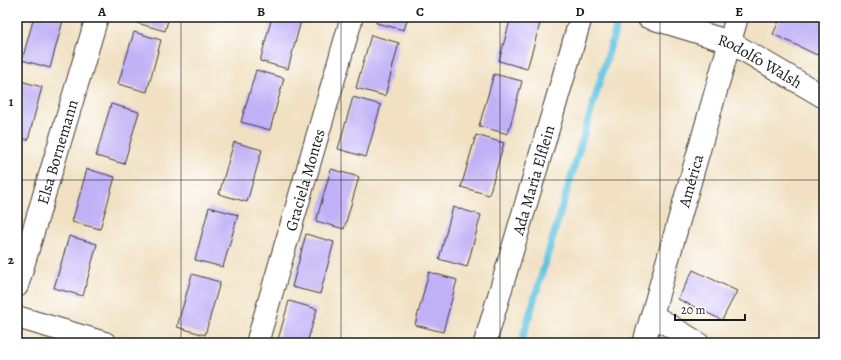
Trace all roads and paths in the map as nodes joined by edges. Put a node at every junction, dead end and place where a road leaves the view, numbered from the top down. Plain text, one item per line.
1 (97, 17) edge
2 (352, 17) edge
3 (581, 17) edge
4 (648, 17) edge
5 (737, 17) edge
6 (730, 42) junction
7 (824, 97) edge
8 (17, 286) edge
9 (652, 315) junction
10 (17, 317) edge
11 (105, 343) edge
12 (257, 343) edge
13 (485, 343) edge
14 (644, 343) edge
15 (698, 343) edge

1 - 8 street, Elsa Bornemann
2 - 12 street, Graciela Montes
3 - 13 street, Ada Maria Elflein
4 - 6 street, Rodolfo Walsh
5 - 6 street, América
6 - 7 street, Rodolfo Walsh
6 - 9 street, América
9 - 14 street, América
9 - 15 street
10 - 11 street

